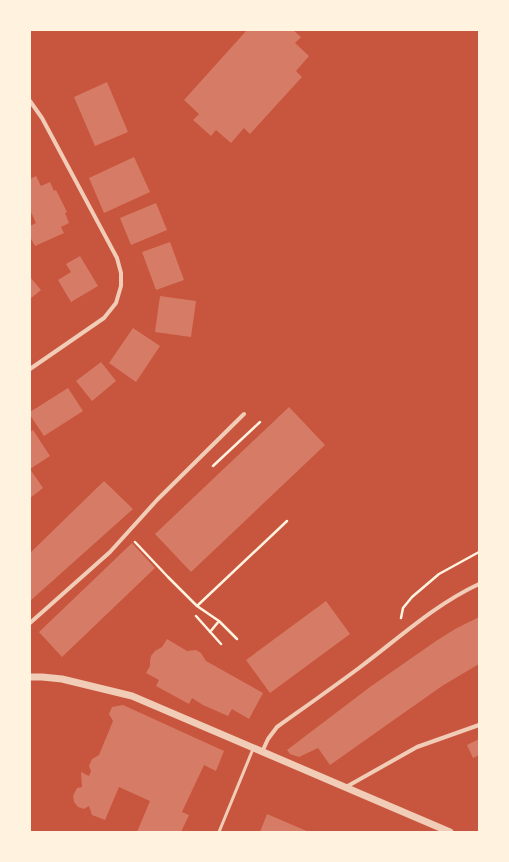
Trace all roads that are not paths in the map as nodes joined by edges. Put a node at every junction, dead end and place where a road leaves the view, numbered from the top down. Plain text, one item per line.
1 (30, 101) edge
2 (30, 369) edge
3 (244, 414) dead end
4 (479, 584) edge
5 (30, 623) edge
6 (30, 677) edge
7 (479, 725) edge
8 (253, 749) junction
9 (262, 752) junction
10 (346, 787) junction
11 (219, 832) edge
12 (450, 832) edge

1 - 2 street
3 - 5 street
4 - 9 street
6 - 8 street
7 - 10 street
8 - 9 street
8 - 11 lane
9 - 10 street
10 - 12 street

